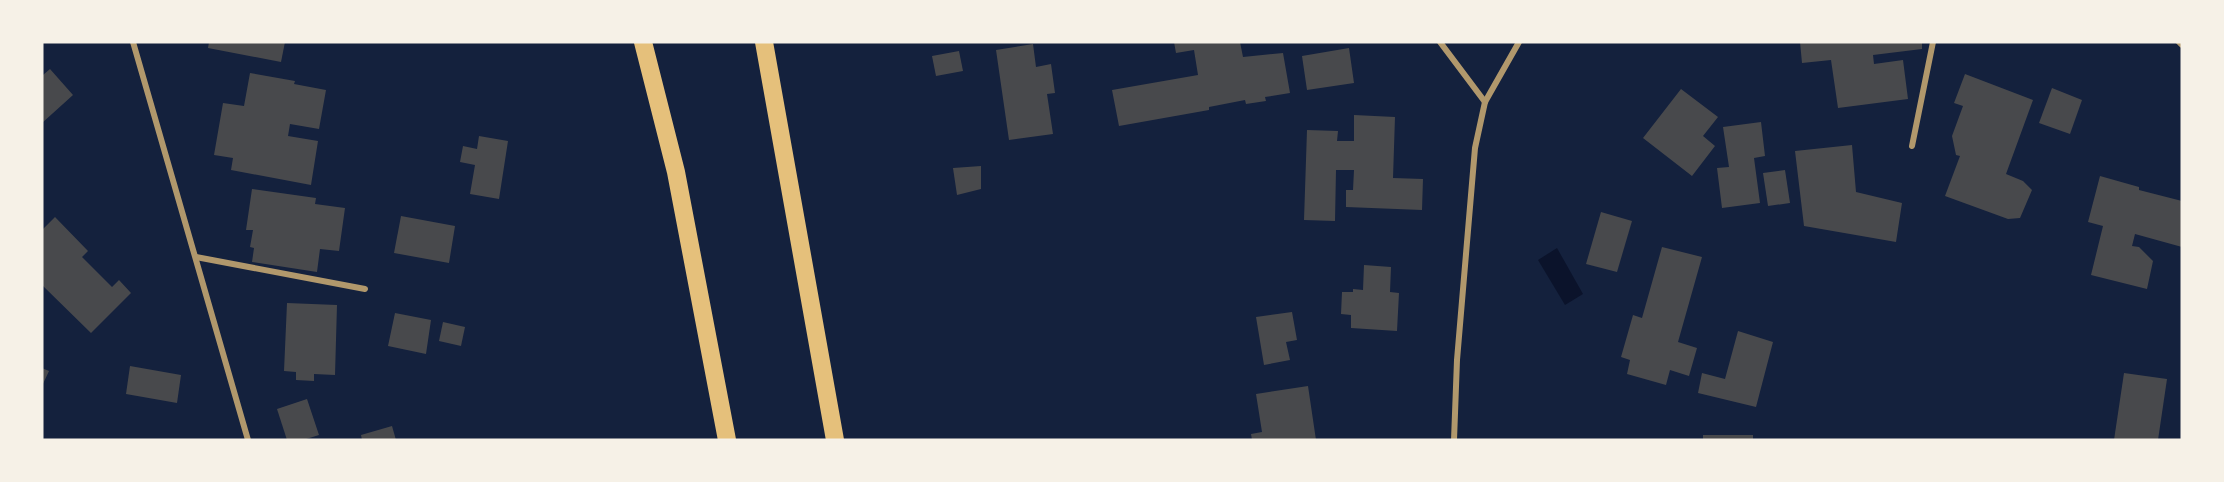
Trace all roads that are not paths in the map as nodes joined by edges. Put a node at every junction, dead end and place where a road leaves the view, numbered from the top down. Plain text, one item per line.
1 (132, 42) edge
2 (643, 42) edge
3 (764, 42) edge
4 (1440, 42) edge
5 (1519, 42) edge
6 (1933, 42) edge
7 (1485, 102) junction
8 (1912, 146) dead end
9 (196, 257) junction
10 (365, 289) dead end
11 (248, 440) edge
12 (727, 440) edge
13 (835, 440) edge
14 (1454, 440) edge

1 - 9 street
2 - 12 highway
3 - 13 highway
4 - 7 street
5 - 7 street
6 - 8 street
7 - 14 street
9 - 10 street
9 - 11 street

